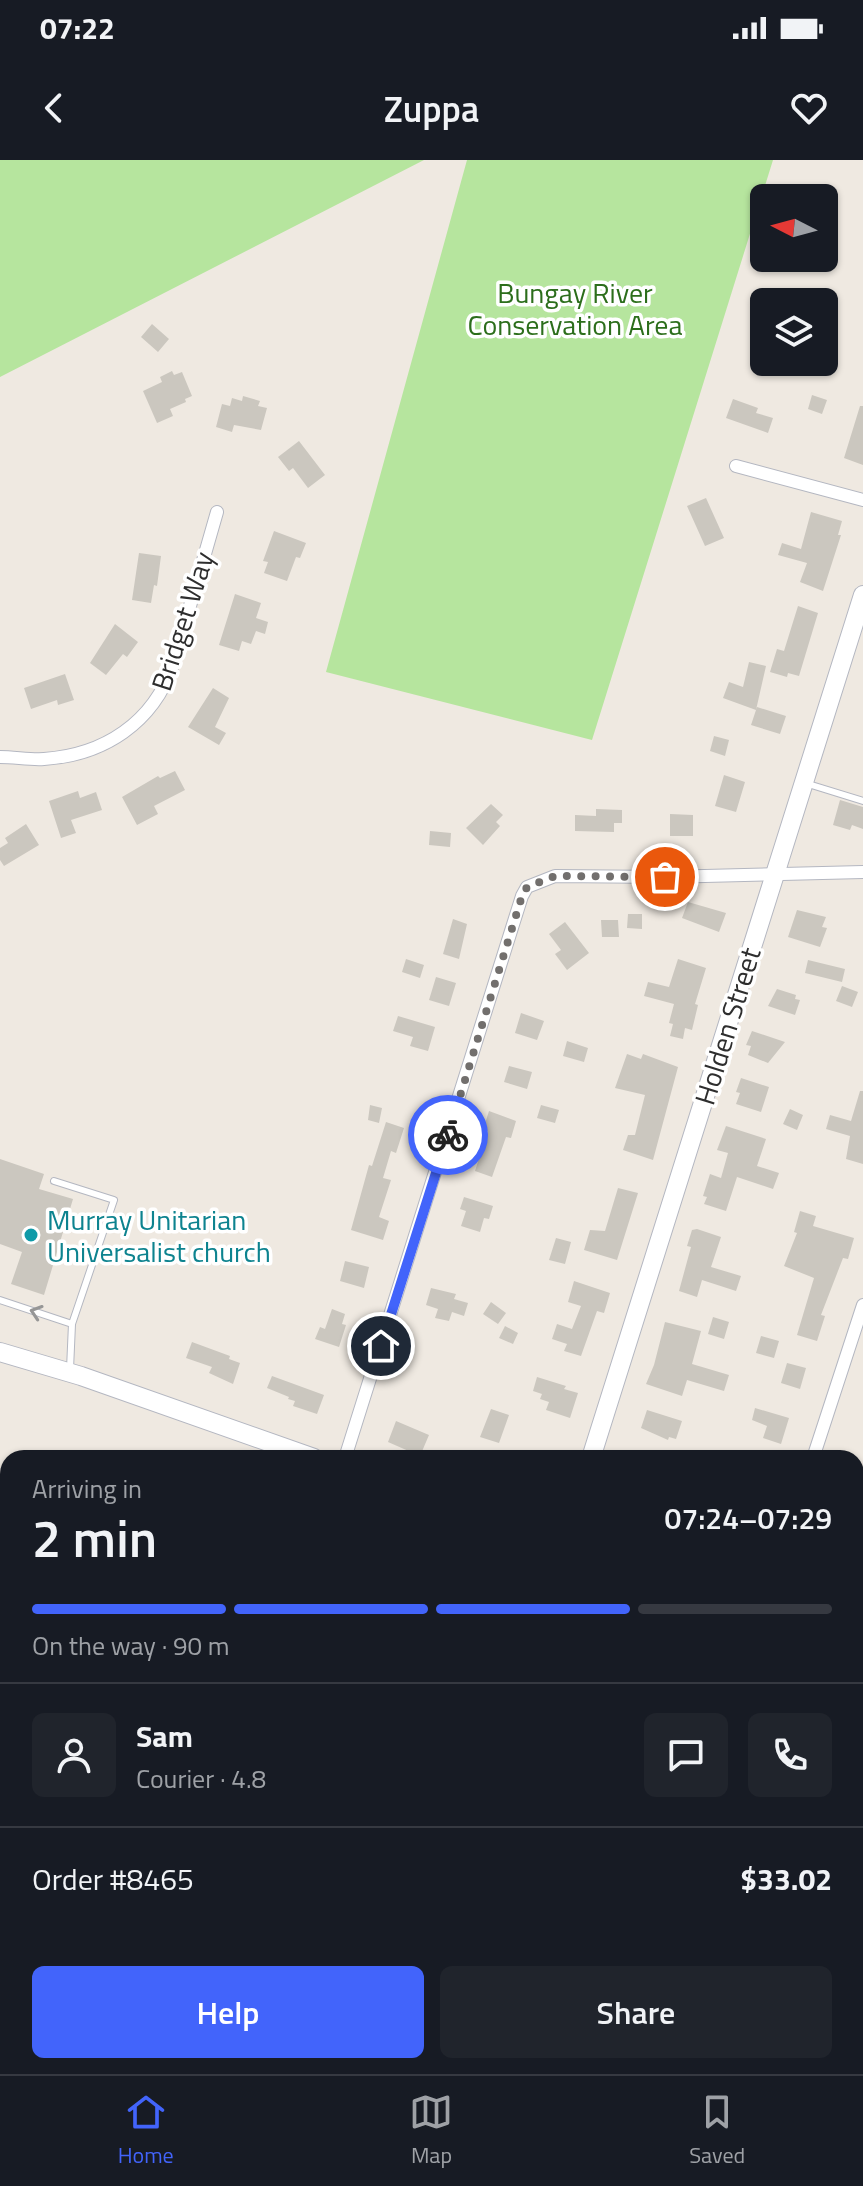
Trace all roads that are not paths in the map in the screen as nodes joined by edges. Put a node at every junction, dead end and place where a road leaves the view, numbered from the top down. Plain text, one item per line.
1 (736, 466) dead end
2 (863, 500) edge
3 (217, 512) dead end
4 (863, 595) edge
5 (0, 757) edge
6 (804, 783) junction
7 (863, 801) edge
8 (776, 872) junction
9 (863, 872) edge
10 (54, 1181) dead end
11 (0, 1300) edge
12 (863, 1305) edge
13 (72, 1324) junction
14 (0, 1352) edge
15 (70, 1373) junction
16 (291, 1450) edge
17 (348, 1450) edge
18 (594, 1450) edge
19 (816, 1450) edge

1 - 2 street
3 - 5 street, Bridget Way
4 - 6 main road, Holden Street
6 - 7 lane
6 - 8 main road, Holden Street
8 - 9 street
8 - 17 street
8 - 18 main road, Holden Street
10 - 13 lane
13 -> 11 lane
12 - 19 street
13 - 15 lane
14 - 15 main road
15 - 16 main road

